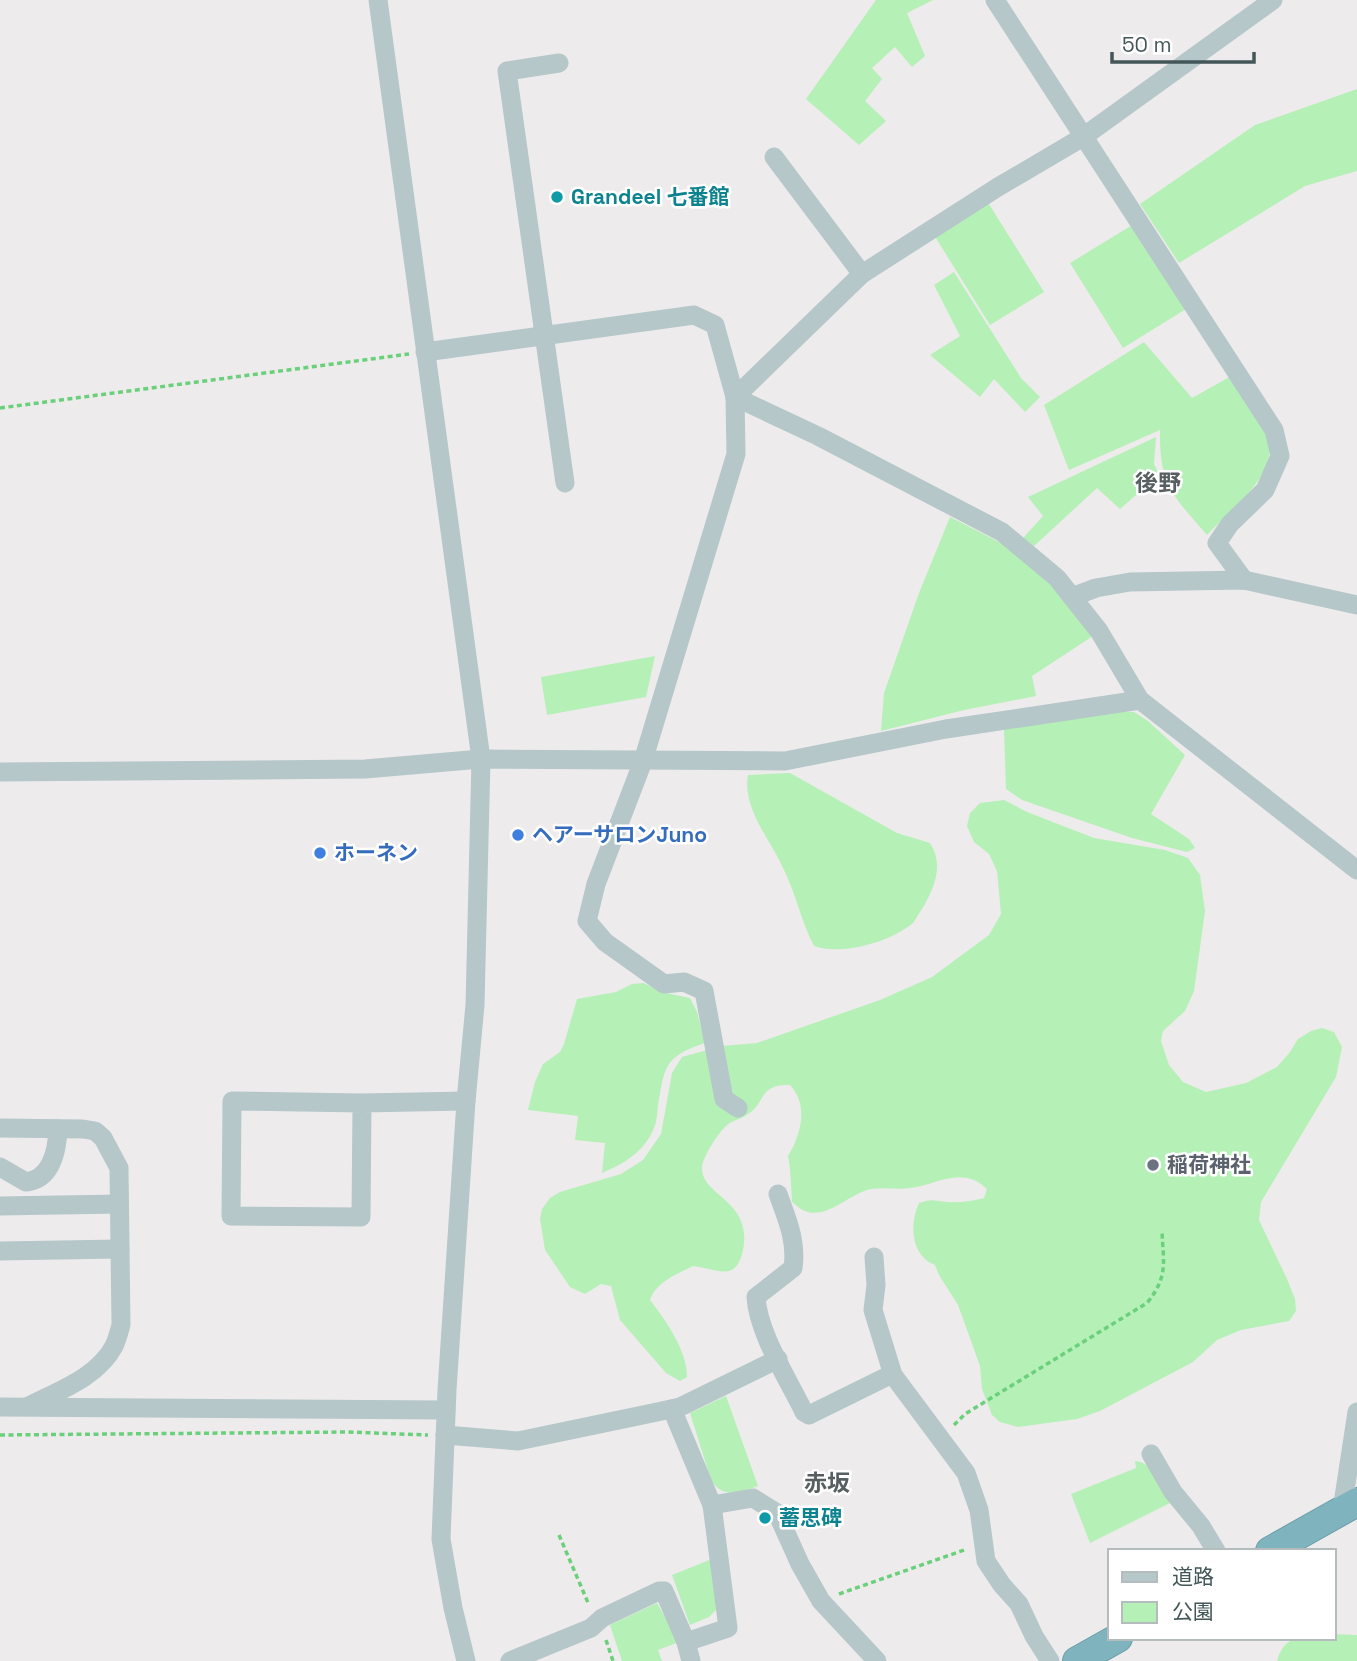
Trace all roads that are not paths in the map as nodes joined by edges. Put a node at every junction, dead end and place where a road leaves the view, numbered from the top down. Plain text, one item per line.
1 (378, 0) edge
2 (995, 0) edge
3 (1273, 0) edge
4 (559, 63) dead end
5 (1083, 137) junction
6 (774, 157) dead end
7 (862, 274) junction
8 (544, 334) junction
9 (425, 352) junction
10 (735, 397) junction
11 (565, 483) dead end
12 (1244, 580) junction
13 (1072, 597) junction
14 (1357, 605) edge
15 (1140, 700) junction
16 (481, 759) junction
17 (643, 761) junction
18 (0, 772) edge
19 (1357, 870) edge
20 (466, 1101) junction
21 (362, 1103) junction
22 (738, 1108) dead end
23 (0, 1128) edge
24 (58, 1129) junction
25 (0, 1167) edge
26 (778, 1194) dead end
27 (119, 1204) junction
28 (0, 1206) edge
29 (120, 1249) junction
30 (0, 1251) edge
31 (874, 1257) dead end
32 (778, 1359) junction
33 (893, 1375) junction
34 (0, 1408) edge
35 (25, 1408) junction
36 (672, 1409) junction
37 (446, 1410) junction
38 (1357, 1412) edge
39 (445, 1435) junction
40 (1151, 1454) dead end
41 (712, 1505) junction
42 (1350, 1506) edge
43 (1215, 1549) edge
44 (1274, 1549) edge
45 (1114, 1640) edge
46 (688, 1652) edge
47 (466, 1661) edge
48 (510, 1661) edge
49 (877, 1661) edge
50 (1050, 1661) edge
51 (1077, 1661) edge

1 - 9 street
2 - 5 street
3 - 5 street
4 - 8 street
5 - 7 street
5 - 12 street
6 - 7 street
7 - 10 street
8 - 9 street
8 - 10 street
8 - 11 street
9 - 16 street
10 - 13 street
10 - 17 street
12 - 13 street
12 - 14 street
13 - 15 street
15 - 17 street
15 - 19 street
16 - 17 street
16 - 18 street
16 - 20 street
17 - 22 street
20 - 21 street
20 - 37 street
21 - 21 street
23 - 24 street
24 - 25 street
24 - 27 street
26 - 32 street
27 - 28 street
27 - 29 street
29 - 30 street
29 - 35 street
31 - 33 street
32 - 33 street
32 - 36 street
33 - 50 street
34 - 35 street
35 - 37 street
36 - 39 street
36 - 41 street
37 - 39 street
38 - 42 street
39 - 47 street
40 - 43 street
41 - 46 street
41 - 49 street
42 - 44 highway
45 - 51 highway
46 - 48 street

